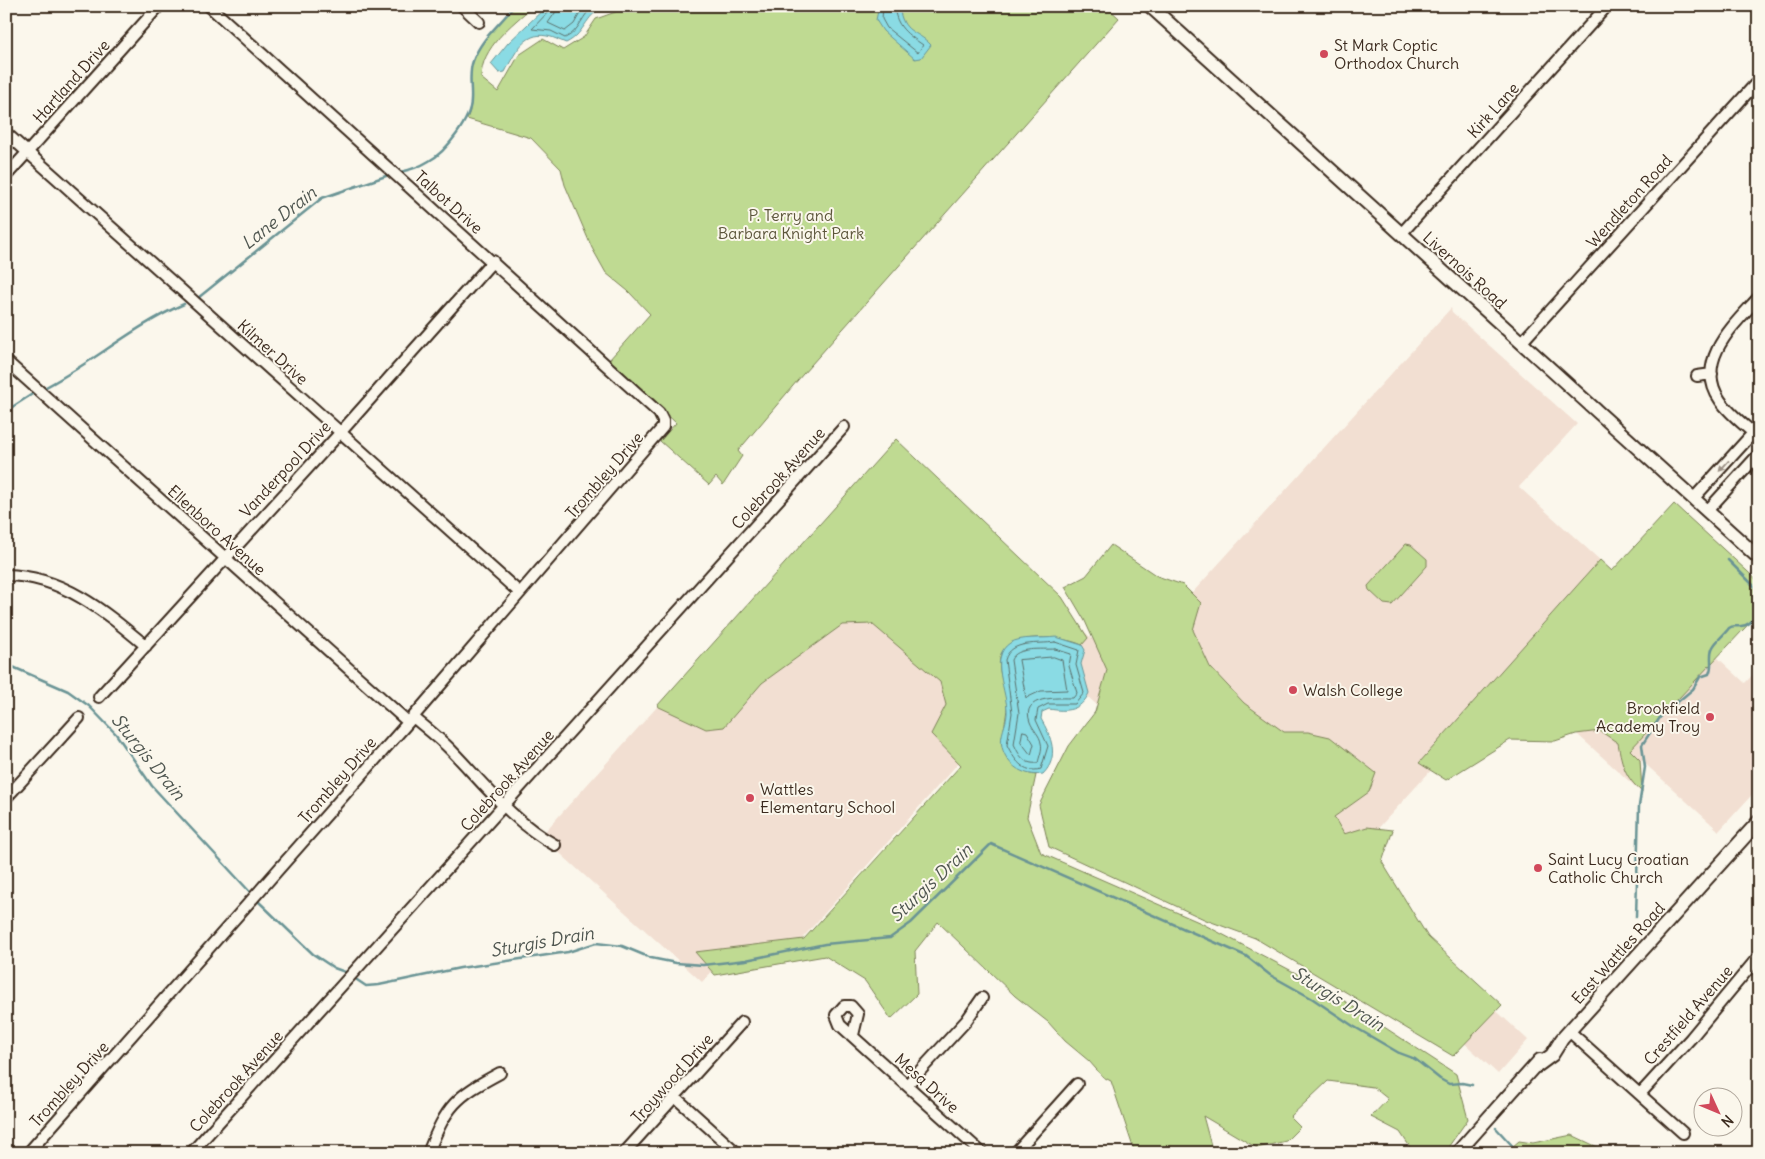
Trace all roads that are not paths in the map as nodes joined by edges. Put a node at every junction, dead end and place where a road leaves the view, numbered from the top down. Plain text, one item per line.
1 (159, 6) edge
2 (209, 6) edge
3 (462, 6) edge
4 (1150, 6) edge
5 (1607, 6) edge
6 (479, 22) dead end
7 (1759, 80) edge
8 (6, 133) edge
9 (28, 152) junction
10 (6, 176) edge
11 (1401, 234) junction
12 (493, 261) junction
13 (1759, 297) edge
14 (1521, 343) junction
15 (6, 360) edge
16 (1712, 374) junction
17 (1697, 376) dead end
18 (664, 424) joint
19 (844, 427) dead end
20 (340, 433) junction
21 (1756, 435) edge
22 (1759, 454) edge
23 (1694, 498) junction
24 (1707, 511) junction
25 (225, 558) junction
26 (1759, 558) edge
27 (6, 575) edge
28 (520, 594) junction
29 (146, 646) junction
30 (99, 697) dead end
31 (79, 718) dead end
32 (411, 720) junction
33 (6, 798) edge
34 (504, 805) junction
35 (1759, 821) edge
36 (555, 845) dead end
37 (1759, 956) edge
38 (982, 998) dead end
39 (742, 1022) dead end
40 (853, 1035) dead end
41 (1566, 1035) junction
42 (500, 1073) dead end
43 (908, 1084) junction
44 (1077, 1084) dead end
45 (1640, 1094) junction
46 (675, 1097) junction
47 (1683, 1132) dead end
48 (28, 1153) edge
49 (192, 1153) edge
50 (428, 1153) edge
51 (624, 1153) edge
52 (737, 1153) edge
53 (982, 1153) edge
54 (1015, 1153) edge
55 (1457, 1153) edge

1 - 9 street, Hartland Drive
2 - 12 street, Talbot Drive
3 - 6 street
4 - 11 main road, Livernois Road
5 - 11 street, Kirk Lane
7 - 14 street, Wendleton Road
8 - 9 street, Kilmer Drive
9 - 10 street, Hartland Drive
9 - 20 street, Kilmer Drive
11 - 14 main road, Livernois Road
12 - 18 street, Talbot Drive
12 - 20 street, Vanderpool Drive
13 - 16 street
14 - 23 main road, Livernois Road
15 - 25 street, Ellenboro Avenue
16 - 17 street
16 - 21 street
18 - 28 street, Trombley Drive
19 - 34 street, Colebrook Avenue
20 - 25 street, Vanderpool Drive
20 - 28 street, Kilmer Drive
21 -> 23 street
22 - 24 street
23 - 24 main road, Livernois Road
24 - 26 main road, Livernois Road
25 - 29 street, Vanderpool Drive
25 - 32 street, Ellenboro Avenue
27 - 29 street
28 - 32 street, Trombley Drive
29 - 30 street, Vanderpool Drive
31 - 33 street
32 - 34 street, Ellenboro Avenue
32 - 48 street, Trombley Drive
34 - 36 street, Ellenboro Avenue
34 - 49 street, Colebrook Avenue
35 - 41 main road, East Wattles Road
37 - 45 street, Crestfield Avenue
38 - 43 street
39 - 46 street, Troywood Drive
40 - 43 street, Mesa Drive
41 - 45 street
41 - 55 main road, East Wattles Road
42 - 50 street
43 - 53 street, Mesa Drive
44 - 54 street
45 - 47 street
46 - 51 street, Troywood Drive
46 - 52 street

